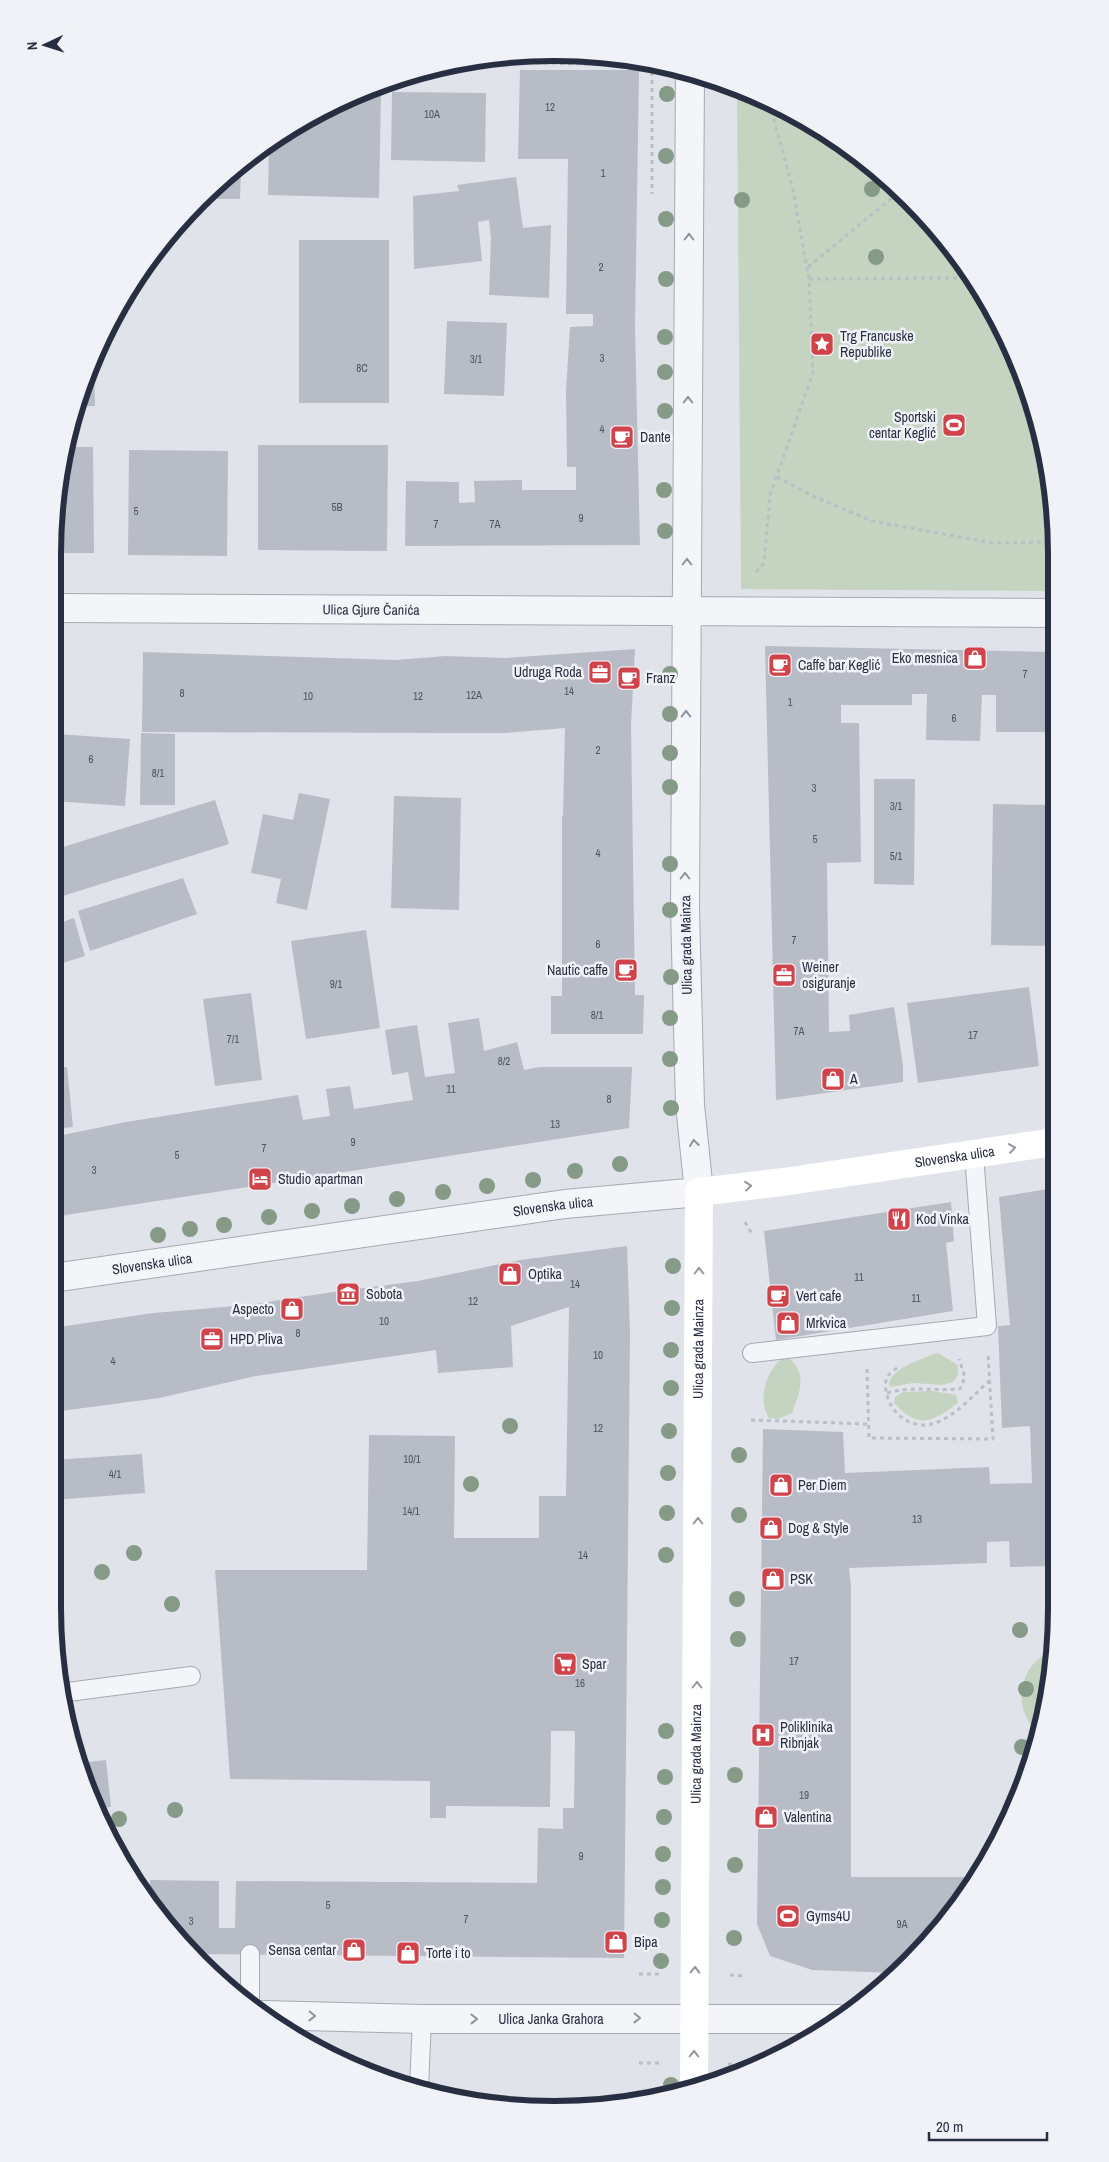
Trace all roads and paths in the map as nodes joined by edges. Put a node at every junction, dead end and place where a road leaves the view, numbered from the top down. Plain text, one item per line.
1 (525, 62) edge
2 (599, 63) edge
3 (690, 80) edge
4 (772, 111) edge
5 (893, 197) edge
6 (807, 267) junction
7 (809, 278) junction
8 (964, 278) edge
9 (777, 477) junction
10 (1048, 542) edge
11 (756, 572) dead end
12 (61, 608) edge
13 (687, 611) junction
14 (1048, 613) edge
15 (1048, 1143) edge
16 (974, 1154) junction
17 (699, 1192) junction
18 (61, 1277) edge
19 (987, 1326) junction
20 (866, 1340) junction
21 (954, 1353) dead end
22 (752, 1354) dead end
23 (897, 1367) dead end
24 (990, 1380) junction
25 (886, 1393) junction
26 (751, 1420) dead end
27 (868, 1424) junction
28 (190, 1676) dead end
29 (68, 1692) dead end
30 (250, 1954) dead end
31 (639, 1974) dead end
32 (665, 1974) dead end
33 (729, 1975) dead end
34 (746, 1976) dead end
35 (250, 1996) edge
36 (276, 2015) edge
37 (422, 2019) junction
38 (694, 2019) junction
39 (826, 2020) edge
40 (639, 2063) dead end
41 (663, 2063) dead end
42 (728, 2064) dead end
43 (740, 2064) edge
44 (694, 2081) edge
45 (419, 2082) edge

1 - 2 path
13 -> 3 street
4 - 6 path
5 - 6 path
6 - 7 path
7 - 8 path
7 - 9 path
9 - 10 path
9 - 11 path
12 - 13 street, Ulica Gjure Čanića
13 - 14 street
17 -> 13 street, Ulica grada Mainza
16 -> 15 main road, Slovenska ulica
17 -> 16 main road, Slovenska ulica
16 - 19 lane
17 - 18 street, Slovenska ulica
38 -> 17 main road, Ulica grada Mainza
19 - 20 lane
19 - 24 path
20 - 22 lane
20 - 27 path
21 - 25 path
23 - 25 path
24 - 25 path
24 - 27 path
26 - 27 path
28 - 29 lane
30 - 35 lane
31 - 32 path
33 - 34 path
36 -> 37 street, Ulica Janka Grahora
37 -> 38 street, Ulica Janka Grahora
37 - 45 lane
38 - 39 street, Ulica Janka Grahora
44 -> 38 main road, Ulica grada Mainza
40 - 41 path
42 - 43 path

